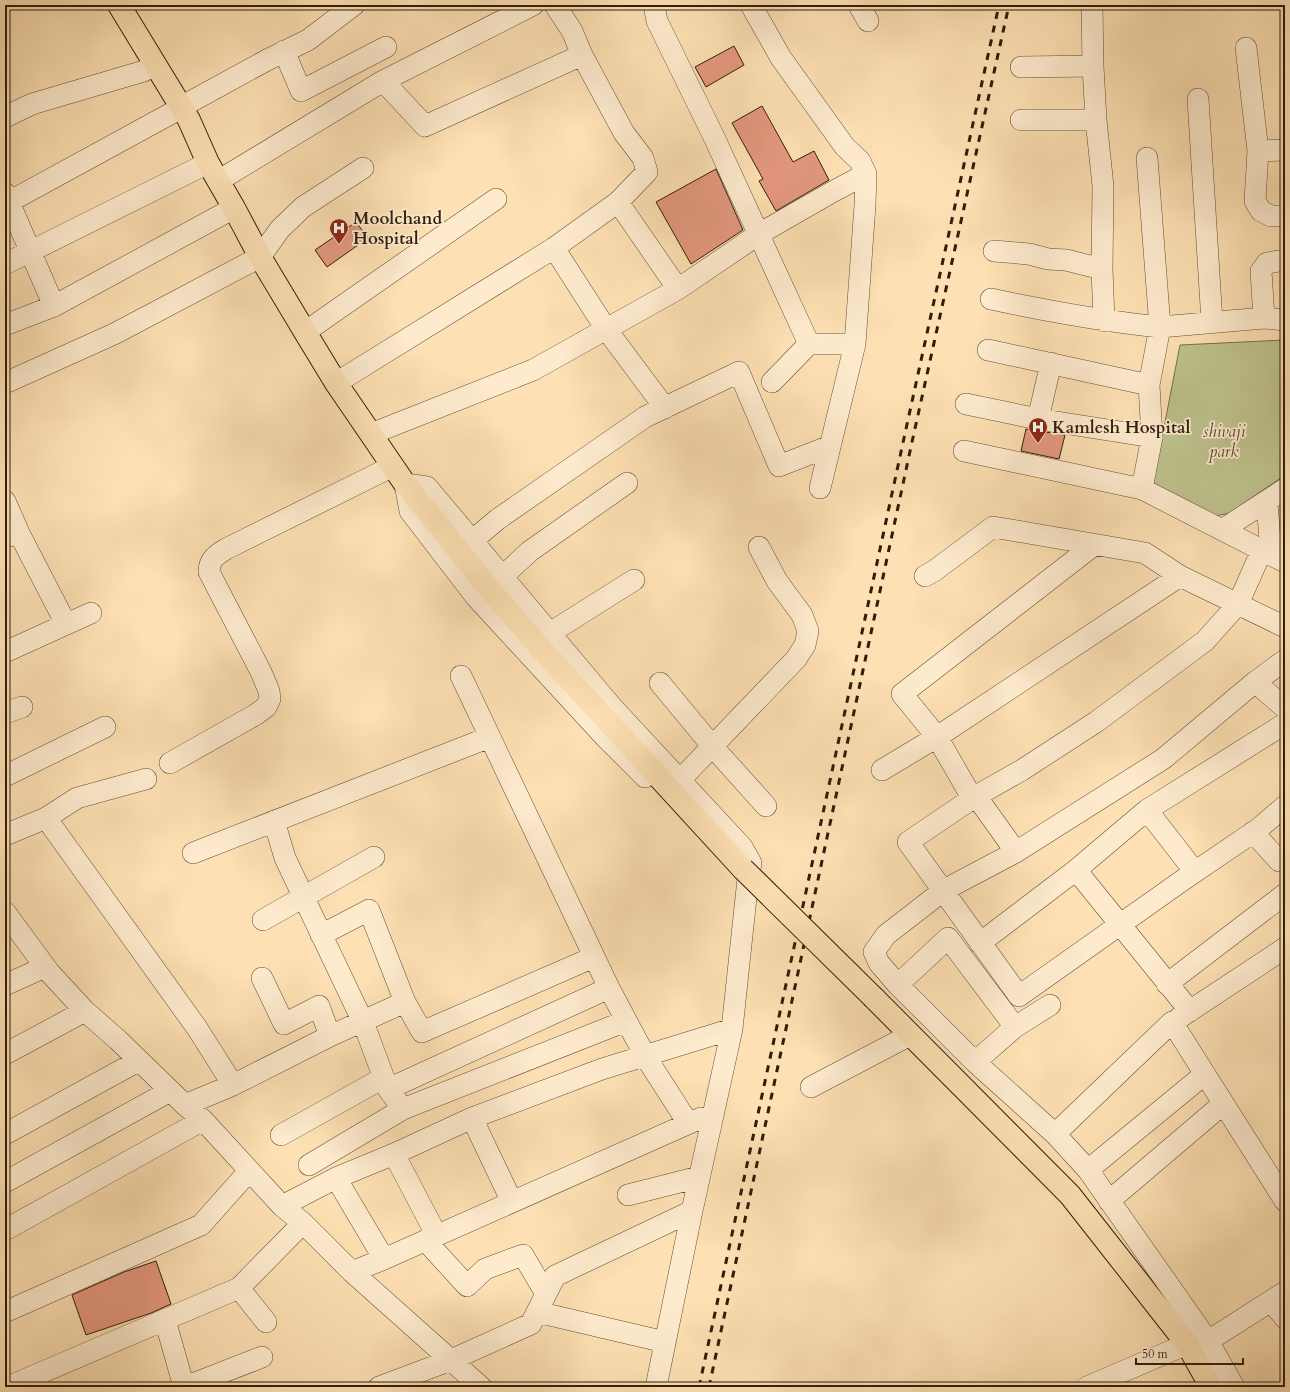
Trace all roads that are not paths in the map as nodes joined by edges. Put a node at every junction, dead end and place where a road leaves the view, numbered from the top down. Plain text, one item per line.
1 (104, 5) edge
2 (119, 5) edge
3 (354, 5) edge
4 (533, 5) edge
5 (555, 5) edge
6 (654, 5) edge
7 (752, 5) edge
8 (1092, 5) edge
9 (386, 47) dead end
10 (1246, 48) dead end
11 (284, 51) junction
12 (582, 55) junction
13 (1093, 66) junction
14 (1021, 67) dead end
15 (144, 71) junction
16 (383, 81) junction
17 (1198, 99) dead end
18 (176, 110) junction
19 (5, 116) edge
20 (1021, 120) dead end
21 (1096, 120) junction
22 (1285, 150) edge
23 (1258, 151) junction
24 (1147, 158) dead end
25 (208, 164) junction
26 (363, 168) dead end
27 (866, 174) junction
28 (6, 199) edge
29 (496, 199) dead end
30 (618, 202) junction
31 (234, 208) junction
32 (1285, 216) edge
33 (759, 234) junction
34 (554, 248) junction
35 (994, 250) dead end
36 (31, 251) junction
37 (260, 257) junction
38 (1285, 260) edge
39 (5, 264) edge
40 (1102, 269) junction
41 (678, 289) junction
42 (991, 299) dead end
43 (54, 306) junction
44 (1264, 318) junction
45 (1285, 320) edge
46 (1104, 321) junction
47 (1212, 322) junction
48 (5, 325) edge
49 (1160, 327) junction
50 (606, 329) junction
51 (305, 332) junction
52 (809, 344) junction
53 (855, 344) junction
54 (988, 350) dead end
55 (1052, 363) junction
56 (772, 382) dead end
57 (5, 383) edge
58 (336, 383) junction
59 (1150, 385) junction
60 (966, 404) dead end
61 (665, 408) junction
62 (1038, 419) junction
63 (371, 434) junction
64 (1152, 437) junction
65 (830, 446) junction
66 (964, 451) dead end
67 (393, 466) junction
68 (627, 483) dead end
69 (405, 484) junction
70 (820, 488) dead end
71 (1142, 489) junction
72 (1285, 489) edge
73 (5, 501) edge
74 (1268, 501) junction
75 (1222, 530) junction
76 (12, 535) edge
77 (473, 540) junction
78 (1094, 545) junction
79 (759, 547) dead end
80 (1273, 555) edge
81 (925, 576) dead end
82 (1180, 576) junction
83 (502, 577) junction
84 (634, 580) dead end
85 (1238, 604) junction
86 (91, 613) dead end
87 (66, 624) junction
88 (1285, 627) edge
89 (550, 633) junction
90 (5, 652) edge
91 (1285, 661) edge
92 (461, 676) dead end
93 (1255, 682) junction
94 (660, 683) dead end
95 (1285, 708) edge
96 (105, 726) dead end
97 (1285, 729) edge
98 (490, 737) junction
99 (937, 737) junction
100 (713, 747) junction
101 (170, 763) dead end
102 (882, 770) dead end
103 (5, 776) edge
104 (146, 779) dead end
105 (680, 780) junction
106 (976, 796) junction
107 (766, 806) dead end
108 (1285, 806) edge
109 (1147, 810) junction
110 (46, 818) junction
111 (274, 821) junction
112 (1253, 832) junction
113 (5, 835) edge
114 (1016, 852) junction
115 (193, 853) dead end
116 (1285, 856) edge
117 (374, 857) dead end
118 (1076, 870) junction
119 (1195, 872) junction
120 (746, 874) junction
121 (944, 890) junction
122 (1285, 894) edge
123 (303, 897) junction
124 (5, 912) edge
125 (263, 920) dead end
126 (1120, 925) junction
127 (322, 935) junction
128 (980, 943) junction
129 (1285, 948) edge
130 (594, 957) junction
131 (45, 966) junction
132 (262, 978) dead end
133 (897, 984) junction
134 (1167, 984) junction
135 (5, 985) edge
136 (609, 988) junction
137 (405, 1002) junction
138 (1050, 1005) dead end
139 (85, 1011) junction
140 (1190, 1011) junction
141 (626, 1021) junction
142 (363, 1022) junction
143 (1172, 1022) junction
144 (1015, 1027) junction
145 (732, 1029) junction
146 (910, 1035) junction
147 (330, 1036) junction
148 (5, 1054) edge
149 (645, 1056) junction
150 (138, 1060) junction
151 (975, 1062) junction
152 (1205, 1074) junction
153 (386, 1083) junction
154 (233, 1085) junction
155 (812, 1086) dead end
156 (170, 1091) junction
157 (1223, 1104) junction
158 (185, 1105) junction
159 (403, 1109) junction
160 (714, 1112) junction
161 (472, 1118) junction
162 (203, 1120) junction
163 (688, 1123) junction
164 (5, 1134) edge
165 (1055, 1134) junction
166 (281, 1135) dead end
167 (394, 1154) junction
168 (309, 1165) dead end
169 (1088, 1170) junction
170 (249, 1171) junction
171 (699, 1177) junction
172 (336, 1178) junction
173 (5, 1182) edge
174 (628, 1195) dead end
175 (1109, 1201) junction
176 (1285, 1201) edge
177 (512, 1202) junction
178 (282, 1206) junction
179 (692, 1211) junction
180 (303, 1222) junction
181 (5, 1230) edge
182 (432, 1238) junction
183 (384, 1260) junction
184 (352, 1272) junction
185 (239, 1288) junction
186 (546, 1294) junction
187 (1278, 1296) edge
188 (5, 1312) edge
189 (537, 1312) junction
190 (1285, 1318) edge
191 (165, 1320) junction
192 (266, 1322) dead end
193 (665, 1342) junction
194 (1197, 1343) junction
195 (262, 1358) dead end
196 (451, 1360) junction
197 (8, 1387) edge
198 (184, 1387) edge
199 (379, 1387) edge
200 (481, 1387) edge
201 (656, 1387) edge
202 (1087, 1387) edge
203 (1211, 1387) edge
204 (1234, 1387) edge

1 - 15 main road
2 - 18 main road
3 - 11 street
4 - 16 street
5 - 12 street
6 - 33 street
7 - 27 street
8 - 13 street
9 - 11 street
10 - 23 street
11 - 18 street
12 - 16 street
12 - 30 street
13 - 14 street
13 - 21 street
15 - 18 main road
15 - 19 street
16 - 25 street
17 - 47 street
18 - 25 main road
18 - 28 street
20 - 21 street
21 - 40 street
22 - 23 street
23 - 32 street
24 - 49 street
25 - 31 main road
25 - 36 street
26 - 37 street
27 - 33 street
27 - 53 street
28 - 36 street
29 - 51 street
30 - 34 street
30 - 41 street
31 - 37 main road
31 - 43 street
33 - 41 street
33 - 52 street
34 - 50 street
34 - 58 street
35 - 40 street
36 - 39 street
36 - 43 street
37 - 51 main road
37 - 57 street
38 - 44 street
40 - 46 street
41 - 50 street
42 - 46 street
43 - 48 street
44 - 45 street
44 - 47 street
46 - 49 street
47 - 49 street
49 - 59 street
50 - 61 street
50 - 63 street
51 - 58 main road
52 - 53 street
52 - 56 street
53 - 65 street
54 - 55 street
55 - 59 street
55 - 62 street
58 - 63 main road
59 - 64 street
60 - 62 street
61 - 65 street
61 - 77 street
62 - 64 street
63 - 67 main road
64 - 71 street
65 - 70 street
66 - 71 street
67 - 69 main road
67 - 101 street
68 - 83 street
69 - 77 street
69 - 120 main road
71 - 75 street
72 - 74 street
73 - 76 street
74 - 75 street
74 - 80 street
75 - 80 street
76 - 87 street
77 - 83 street
78 - 81 street
78 - 82 street
78 - 99 street
79 - 100 street
80 - 85 street
82 - 85 street
82 - 99 street
83 - 89 street
84 - 89 street
85 - 88 street
85 - 106 street
86 - 87 street
87 - 90 street
89 - 105 street
91 - 93 street
92 - 98 street
93 - 95 street
93 - 114 street
94 - 100 street
96 - 103 street
97 - 109 street
98 - 111 street
98 - 130 street
99 - 102 street
99 - 106 street
100 - 105 street
100 - 107 street
104 - 110 street
105 - 120 street
106 - 114 street
106 - 121 street
108 - 112 street
109 - 118 street
109 - 119 street
110 - 113 street
110 - 154 street
111 - 115 street
111 - 123 street
112 - 116 street
112 - 119 street
114 - 121 street
117 - 123 street
118 - 126 street
118 - 128 street
119 - 126 street
120 - 145 street
120 - 146 main road, bridge
121 - 128 street
121 - 133 street
122 - 134 street
123 - 125 street
123 - 127 street
124 - 131 street
126 - 128 street
126 - 134 street
127 - 137 street
127 - 142 street
129 - 140 street
130 - 136 street
130 - 137 street
131 - 135 street
131 - 139 street
132 - 147 street
133 - 144 street
133 - 151 street
134 - 140 street
136 - 141 street
136 - 153 street
137 - 142 street
138 - 144 street
139 - 148 street
139 - 150 street
140 - 143 street
141 - 149 street
141 - 159 street
142 - 147 street
142 - 153 street
143 - 152 street
143 - 165 street
144 - 151 street
145 - 149 street
145 - 160 street
146 - 155 street
146 - 194 main road
147 - 154 street
149 - 161 street
149 - 163 street
150 - 156 street
150 - 164 street
151 - 165 street
152 - 157 street
152 - 169 street
153 - 159 street
153 - 166 street
154 - 158 street
156 - 158 street
156 - 173 street
157 - 175 street
157 - 176 street
158 - 162 street
159 - 168 street
160 - 163 street
160 - 171 street
161 - 167 street
161 - 177 street
162 - 170 street
162 - 181 street
163 - 177 street
165 - 169 street
167 - 172 street
167 - 182 street
169 - 175 street
170 - 178 street
170 - 188 street
171 - 174 street
171 - 179 street
172 - 178 street
172 - 183 street
175 - 194 street
177 - 182 street
178 - 180 street
179 - 186 street
179 - 193 street
180 - 184 street
180 - 185 street
182 - 183 street
182 - 186 street
183 - 184 street
184 - 196 street
185 - 191 street
185 - 192 street
186 - 189 street
187 - 190 street
187 - 194 street
189 - 193 street
189 - 196 street
191 - 197 street
191 - 198 street
193 - 201 street
194 - 202 street
194 - 203 main road
194 - 204 street
195 - 198 street
196 - 199 street
196 - 200 street

